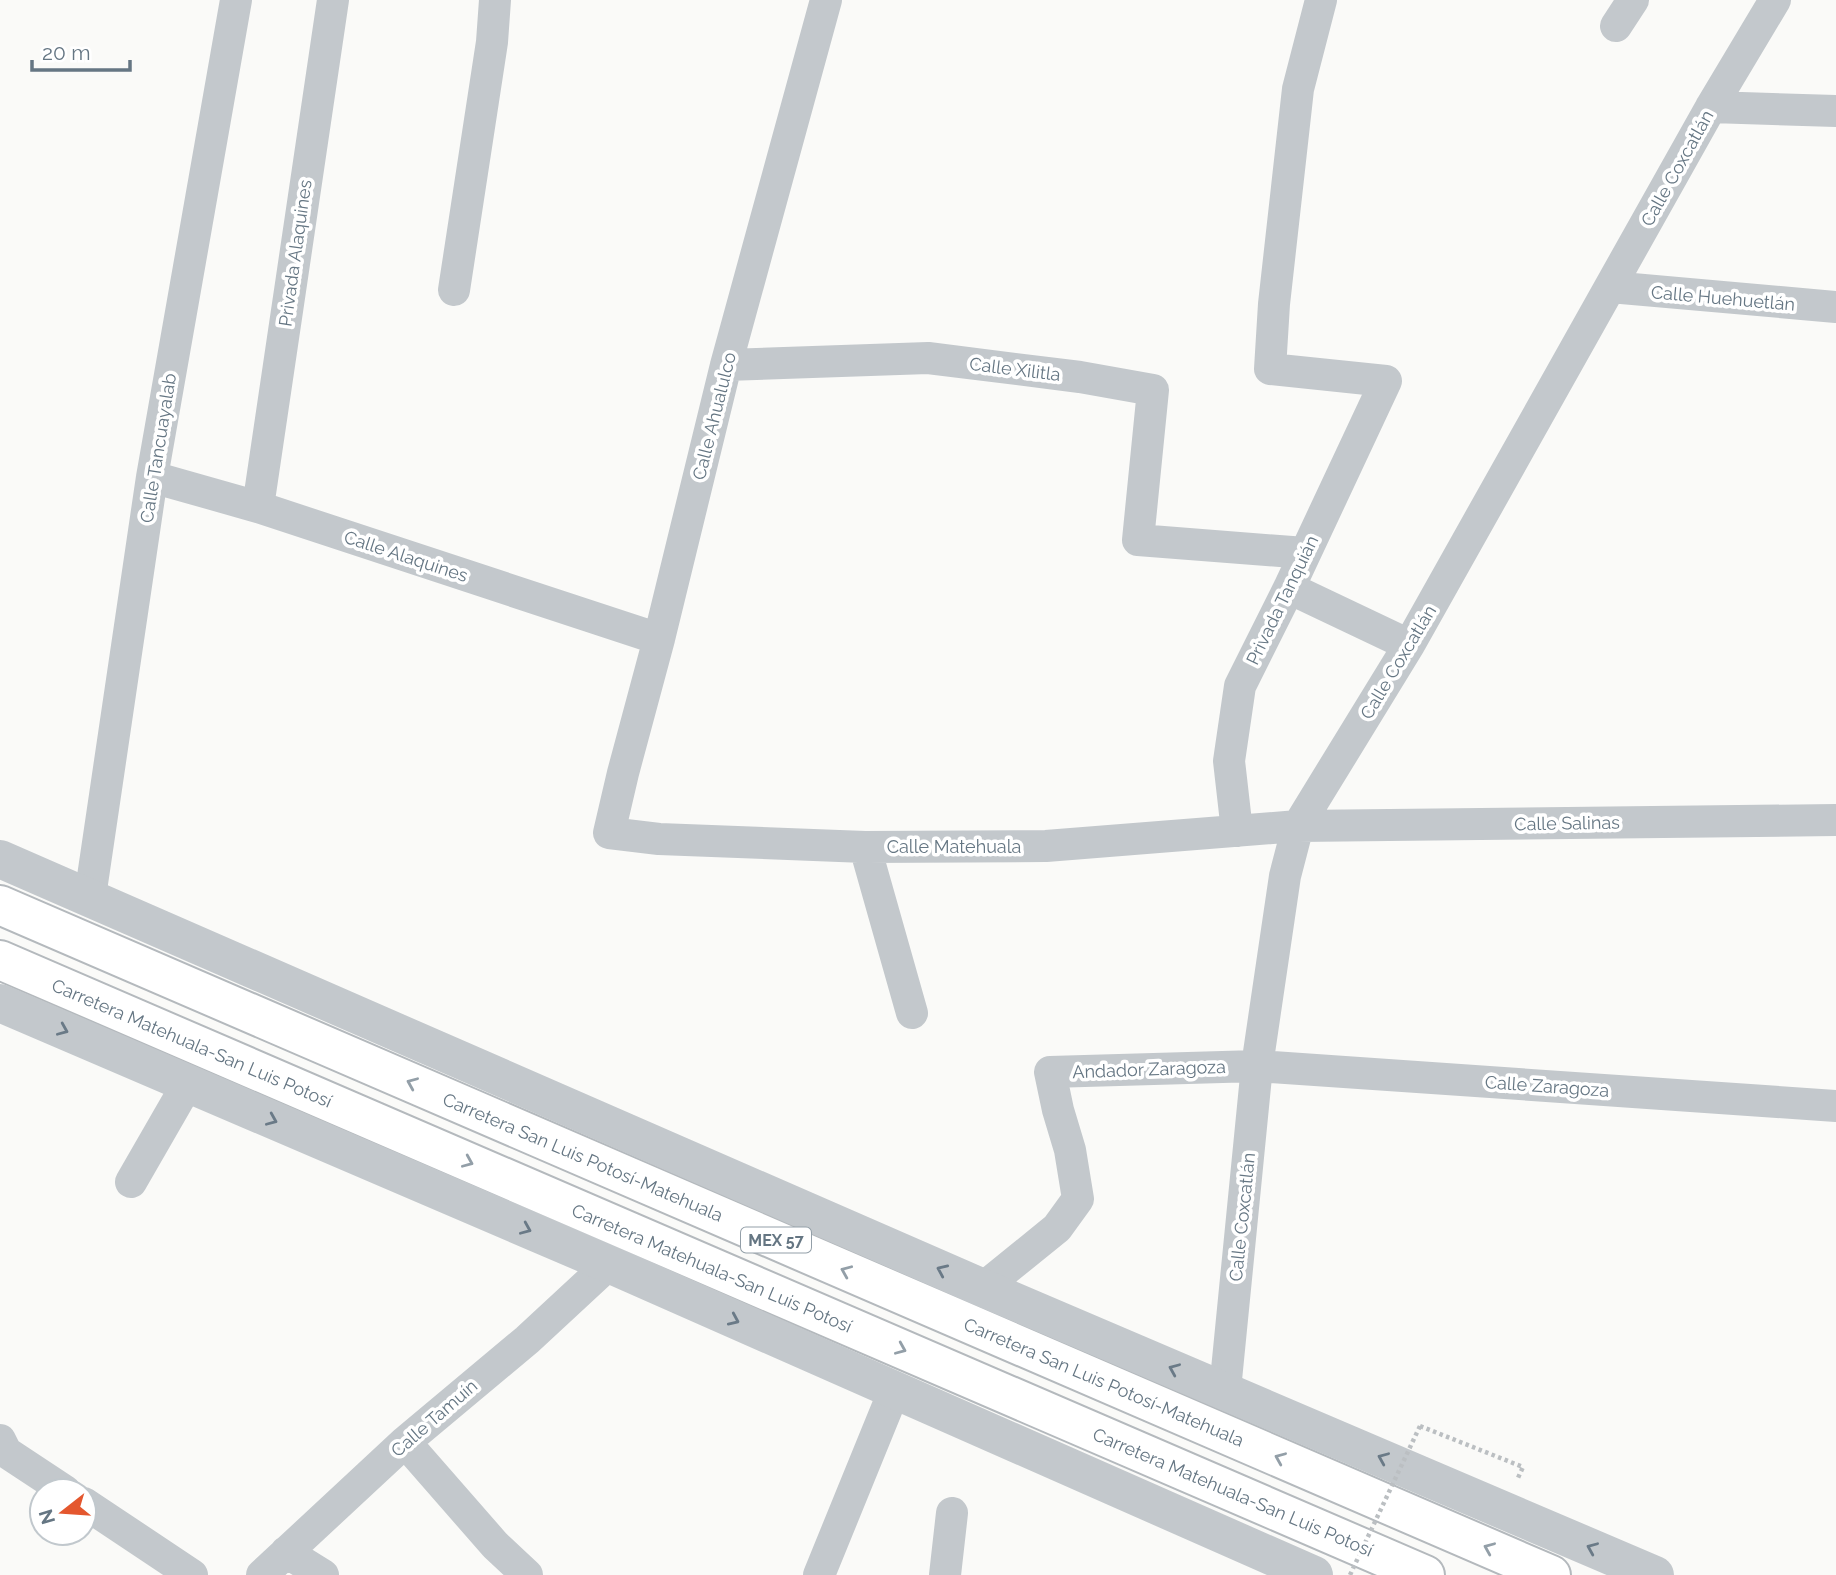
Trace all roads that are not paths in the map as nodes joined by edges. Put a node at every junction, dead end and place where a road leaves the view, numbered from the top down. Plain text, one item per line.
1 (333, 0) edge
2 (495, 0) edge
3 (826, 0) edge
4 (1321, 0) edge
5 (1775, 0) edge
6 (240, 2) edge
7 (1711, 107) junction
8 (1836, 110) edge
9 (1610, 287) junction
10 (454, 290) dead end
11 (1836, 307) edge
12 (726, 365) junction
13 (152, 477) junction
14 (258, 507) junction
15 (1305, 553) junction
16 (1289, 588) junction
17 (659, 639) junction
18 (1409, 645) junction
19 (1836, 820) edge
20 (1298, 826) junction
21 (1237, 831) junction
22 (610, 833) joint
23 (864, 847) junction
24 (0, 859) edge
25 (89, 897) junction
26 (0, 905) edge
27 (0, 960) edge
28 (0, 1003) edge
29 (912, 1013) dead end
30 (1257, 1066) junction
31 (188, 1083) junction
32 (1836, 1106) edge
33 (131, 1182) dead end
34 (609, 1264) junction
35 (983, 1288) junction
36 (1224, 1390) junction
37 (894, 1391) junction
38 (405, 1442) junction
39 (2, 1452) edge
40 (42, 1477) edge
41 (98, 1512) edge
42 (952, 1513) dead end
43 (286, 1552) junction
44 (191, 1575) edge
45 (262, 1575) edge
46 (323, 1575) edge
47 (527, 1575) edge
48 (819, 1575) edge
49 (945, 1575) edge
50 (1314, 1575) edge
51 (1425, 1575) edge
52 (1551, 1575) edge
53 (1655, 1575) edge

1 - 14 street, Privada Alaquines
2 - 10 street
3 - 12 street, Calle Ahualulco
4 - 15 street, Privada Tanquián
5 - 7 street, Calle Coxcatlán
6 - 13 street, Calle Tancuayalab
7 - 8 street
7 - 9 street, Calle Coxcatlán
9 - 11 street, Calle Huehuetlán
9 - 18 street, Calle Coxcatlán
12 - 15 street, Calle Xilitla
12 - 17 street, Calle Ahualulco
13 - 14 street, Calle Alaquines
13 - 25 street, Calle Tancuayalab
14 - 17 street, Calle Alaquines
15 - 16 street, Privada Tanquián
16 - 18 street
16 - 21 street, Privada Tanquián
17 - 22 street, Calle Ahualulco
18 - 20 street, Calle Coxcatlán
19 - 20 street, Calle Salinas
20 - 21 street, Calle Matehuala
20 - 30 street, Calle Coxcatlán
21 - 23 street, Calle Matehuala
22 - 23 street, Calle Matehuala
23 - 29 street
24 - 25 street
35 -> 25 street
52 -> 26 highway, Carretera San Luis Potosí-Matehuala / MEX 57
27 -> 51 highway, Carretera Matehuala-San Luis Potosí / MEX 57
28 -> 31 street
30 - 32 street, Calle Zaragoza
30 - 35 street, Andador Zaragoza
30 - 36 street, Calle Coxcatlán
31 - 33 street
31 -> 34 street
34 -> 37 street
34 - 38 street, Calle Tamuín
36 -> 35 street
53 -> 36 street
37 - 48 street
37 - 50 street
38 - 43 street, Calle Tamuín
38 - 47 street
39 - 40 street
41 - 44 street
42 - 49 street
43 - 45 street, Calle Tamuín
43 - 46 street

